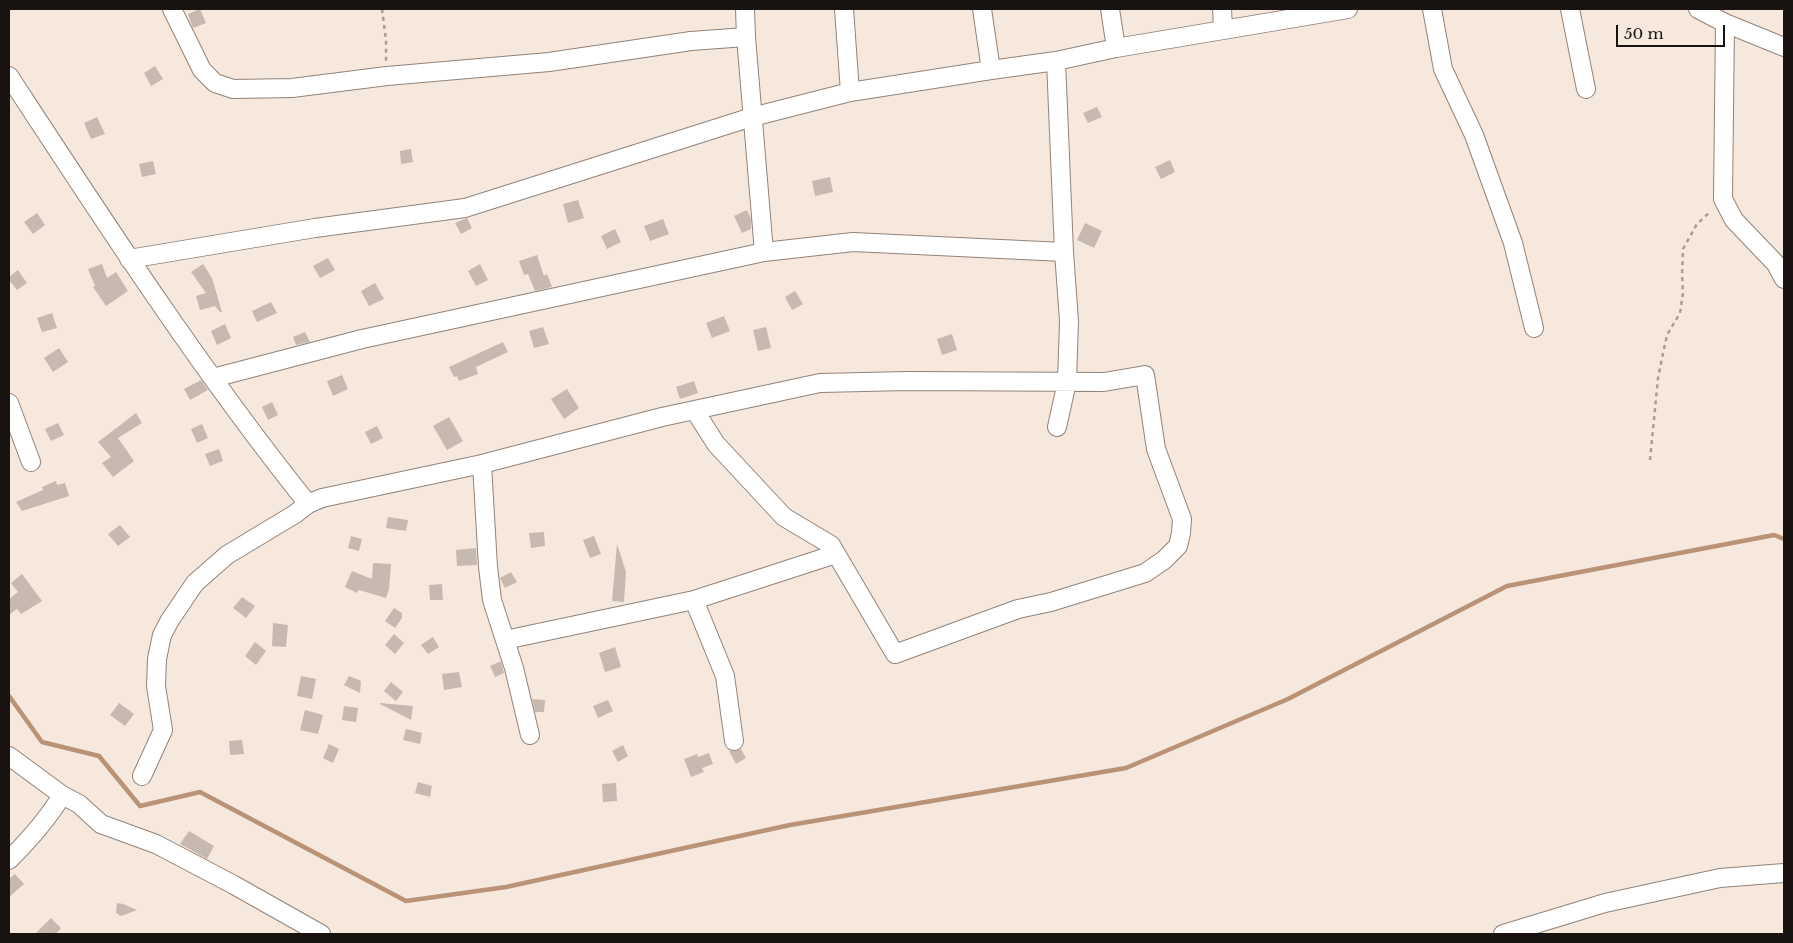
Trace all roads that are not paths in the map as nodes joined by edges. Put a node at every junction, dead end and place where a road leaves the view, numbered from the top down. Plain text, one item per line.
1 (172, 9) edge
2 (745, 9) edge
3 (844, 9) edge
4 (982, 9) edge
5 (1110, 9) edge
6 (1222, 9) edge
7 (1348, 9) edge
8 (1432, 9) edge
9 (1570, 9) edge
10 (1698, 9) edge
11 (1725, 23) junction
12 (1223, 29) junction
13 (746, 37) junction
14 (1784, 47) edge
15 (1116, 48) junction
16 (1056, 61) junction
17 (991, 70) junction
18 (9, 76) edge
19 (1586, 89) dead end
20 (850, 92) junction
21 (752, 117) junction
22 (764, 252) junction
23 (1064, 252) junction
24 (129, 259) junction
25 (1784, 279) edge
26 (1534, 328) dead end
27 (213, 378) junction
28 (1067, 382) junction
29 (9, 403) edge
30 (695, 411) junction
31 (1056, 427) dead end
32 (31, 462) dead end
33 (482, 464) junction
34 (308, 504) junction
35 (836, 554) junction
36 (694, 600) junction
37 (505, 640) junction
38 (530, 735) dead end
39 (734, 741) dead end
40 (9, 756) edge
41 (142, 776) dead end
42 (62, 795) junction
43 (9, 860) edge
44 (1784, 873) edge
45 (321, 934) edge
46 (1503, 934) edge

1 - 13 street
2 - 13 street
3 - 20 street
4 - 17 street
5 - 15 street
6 - 12 street
7 - 12 street
8 - 26 street
9 - 19 street
10 - 11 street
11 - 14 street
11 - 25 street
12 - 15 street
13 - 21 street
15 - 16 street
16 - 17 street
16 - 23 street
17 - 20 street
18 - 24 street
20 - 21 street
21 - 22 street
21 - 24 street
22 - 23 street
22 - 27 street
23 - 28 street
24 - 27 street
27 - 34 street
28 - 30 street
28 - 31 street
28 - 35 street
29 - 32 street
30 - 33 street
30 - 35 street
33 - 34 street
33 - 37 street
34 - 41 street
35 - 36 street
36 - 37 street
36 - 39 street
37 - 38 street
40 - 42 street
42 - 43 street
42 - 45 street
44 - 46 street

